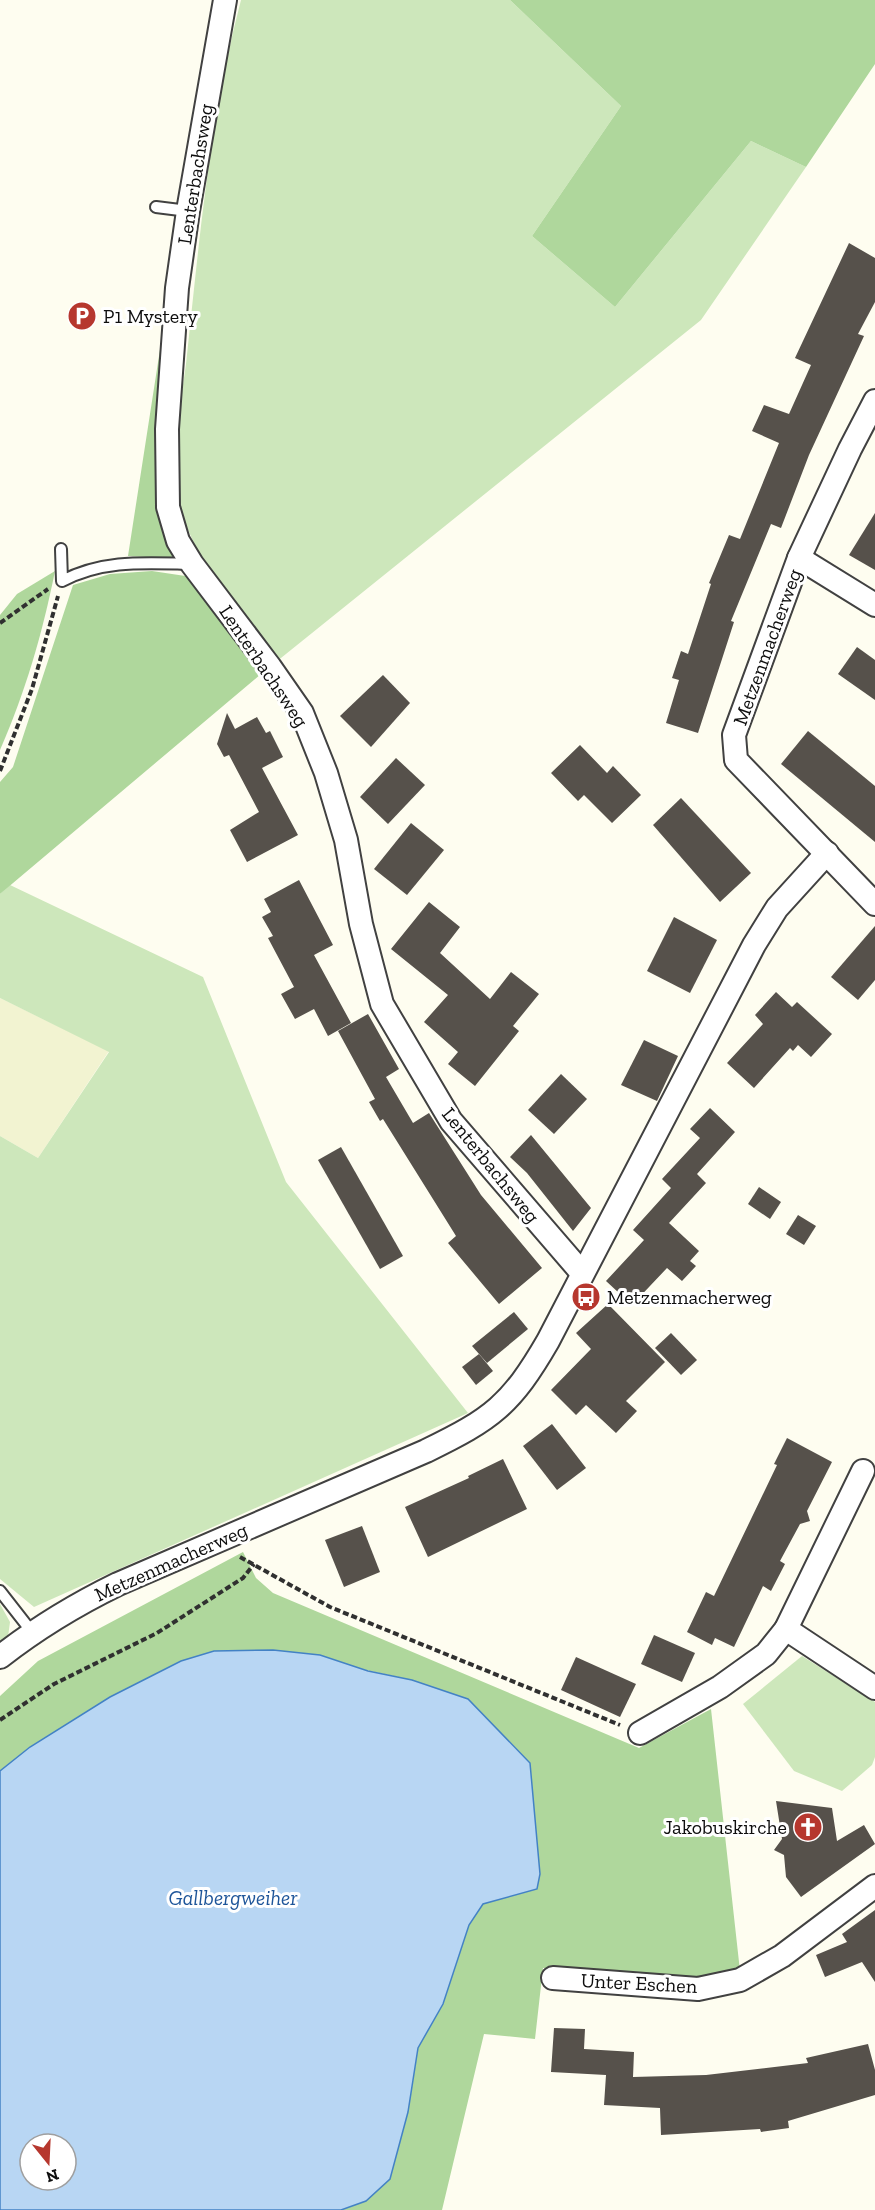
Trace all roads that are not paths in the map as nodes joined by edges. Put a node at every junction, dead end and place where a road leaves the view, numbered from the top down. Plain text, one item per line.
1 (225, 0) edge
2 (156, 207) dead end
3 (188, 211) junction
4 (875, 401) edge
5 (61, 549) dead end
6 (800, 558) junction
7 (192, 564) junction
8 (875, 605) edge
9 (827, 853) junction
10 (875, 904) edge
11 (582, 1273) junction
12 (863, 1471) dead end
13 (0, 1591) edge
14 (786, 1629) junction
15 (32, 1632) junction
16 (0, 1657) edge
17 (875, 1688) edge
18 (640, 1733) road end
19 (875, 1886) edge
20 (553, 1978) dead end

1 - 3 street, Lenterbachsweg
2 - 3 lane
3 - 7 street, Lenterbachsweg
4 - 6 street, Metzenmacherweg
5 - 7 lane
6 - 8 street
6 - 9 street, Metzenmacherweg
7 - 11 street, Lenterbachsweg
9 - 10 street
9 - 11 street, Metzenmacherweg
11 - 15 street, Metzenmacherweg
12 - 14 street
13 - 15 lane
14 - 17 street
14 - 18 street
15 - 16 street, Metzenmacherweg
19 - 20 street, Unter Eschen

